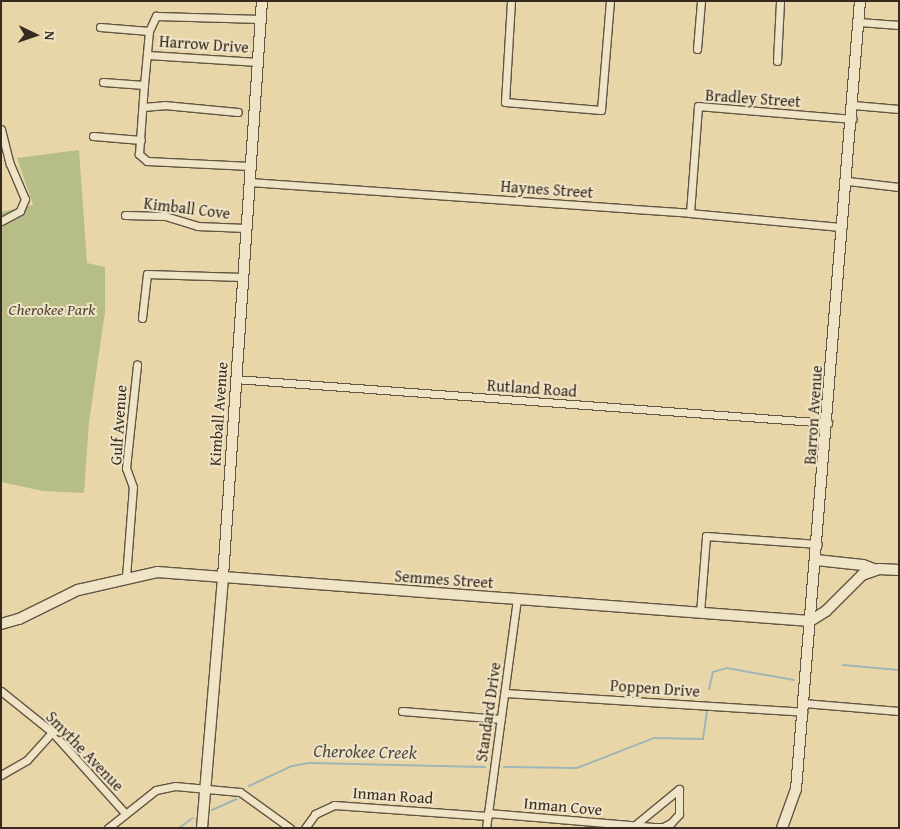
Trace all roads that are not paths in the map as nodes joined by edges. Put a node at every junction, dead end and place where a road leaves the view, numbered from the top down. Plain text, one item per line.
1 (262, 1) edge
2 (511, 1) edge
3 (610, 1) edge
4 (701, 1) edge
5 (780, 1) edge
6 (860, 1) edge
7 (261, 19) junction
8 (859, 22) junction
9 (899, 25) edge
10 (100, 27) dead end
11 (149, 31) junction
12 (698, 49) dead end
13 (148, 55) junction
14 (776, 61) dead end
15 (258, 62) junction
16 (103, 82) dead end
17 (144, 85) junction
18 (853, 106) junction
19 (143, 107) junction
20 (899, 109) edge
21 (238, 112) dead end
22 (852, 119) junction
23 (1, 129) edge
24 (93, 136) dead end
25 (141, 140) junction
26 (250, 166) junction
27 (848, 181) junction
28 (249, 182) junction
29 (899, 187) edge
30 (690, 213) junction
31 (125, 215) dead end
32 (1, 221) edge
33 (842, 227) junction
34 (246, 228) junction
35 (242, 277) junction
36 (142, 318) dead end
37 (137, 365) dead end
38 (235, 379) junction
39 (828, 423) junction
40 (818, 544) junction
41 (816, 560) junction
42 (874, 570) junction
43 (899, 570) edge
44 (126, 577) junction
45 (223, 577) junction
46 (517, 600) junction
47 (700, 613) junction
48 (810, 621) junction
49 (1, 624) edge
50 (1, 691) edge
51 (505, 693) junction
52 (803, 707) junction
53 (402, 711) dead end
54 (899, 711) edge
55 (501, 719) junction
56 (52, 732) junction
57 (1, 775) edge
58 (205, 789) junction
59 (124, 812) junction
60 (488, 815) junction
61 (635, 825) junction
62 (108, 828) edge
63 (202, 828) edge
64 (290, 828) edge
65 (305, 828) edge
66 (486, 828) edge
67 (782, 828) edge

1 - 7 main road, Kimball Avenue
2 - 3 street
4 - 12 street
5 - 14 street
6 - 8 main road, Barron Avenue
7 - 11 street
7 - 15 main road, Kimball Avenue
8 - 9 street
8 - 18 main road, Barron Avenue
10 - 11 street
11 - 13 street
13 - 15 street, Harrow Drive
13 - 17 street
15 - 26 main road, Kimball Avenue
16 - 17 street
17 - 19 street
18 - 20 street
18 - 22 main road, Barron Avenue
19 - 21 street
19 - 25 street
22 - 27 main road, Barron Avenue
22 - 30 street, Bradley Street
23 - 32 street
24 - 25 street
25 - 26 street
26 - 28 main road, Kimball Avenue
27 - 29 street
27 - 33 main road, Barron Avenue
28 - 30 street, Haynes Street
28 - 34 main road, Kimball Avenue
30 - 33 street, Haynes Street
31 - 34 street, Kimball Cove
33 - 39 main road, Barron Avenue
34 - 35 main road, Kimball Avenue
35 - 36 street
35 - 38 main road, Kimball Avenue
37 - 44 street, Gulf Avenue
38 - 39 street, Rutland Road
38 - 45 main road, Kimball Avenue
39 - 40 main road, Barron Avenue
40 - 41 main road, Barron Avenue
40 - 47 street
41 - 42 main road
41 - 48 main road, Barron Avenue
42 - 43 main road
42 - 48 main road
44 - 45 main road, Semmes Street
44 - 49 main road, Semmes Street
45 - 46 main road, Semmes Street
45 - 58 main road, Kimball Avenue
46 - 47 main road, Semmes Street
46 - 51 street, Standard Drive
47 - 48 main road, Semmes Street
48 - 52 main road, Barron Avenue
50 - 56 street, Smythe Avenue
51 - 52 street, Poppen Drive
51 - 55 street, Standard Drive
52 - 54 street, Poppen Drive
52 - 67 main road, Barron Avenue
53 - 55 street
55 - 60 street, Standard Drive
56 - 57 street
56 - 59 street, Smythe Avenue
58 - 59 street
58 - 63 main road, Kimball Avenue
58 - 64 street
59 - 62 street
60 - 61 street, Inman Cove
60 - 65 street, Inman Road
60 - 66 street, Standard Drive
61 - 61 street, Inman Cove

